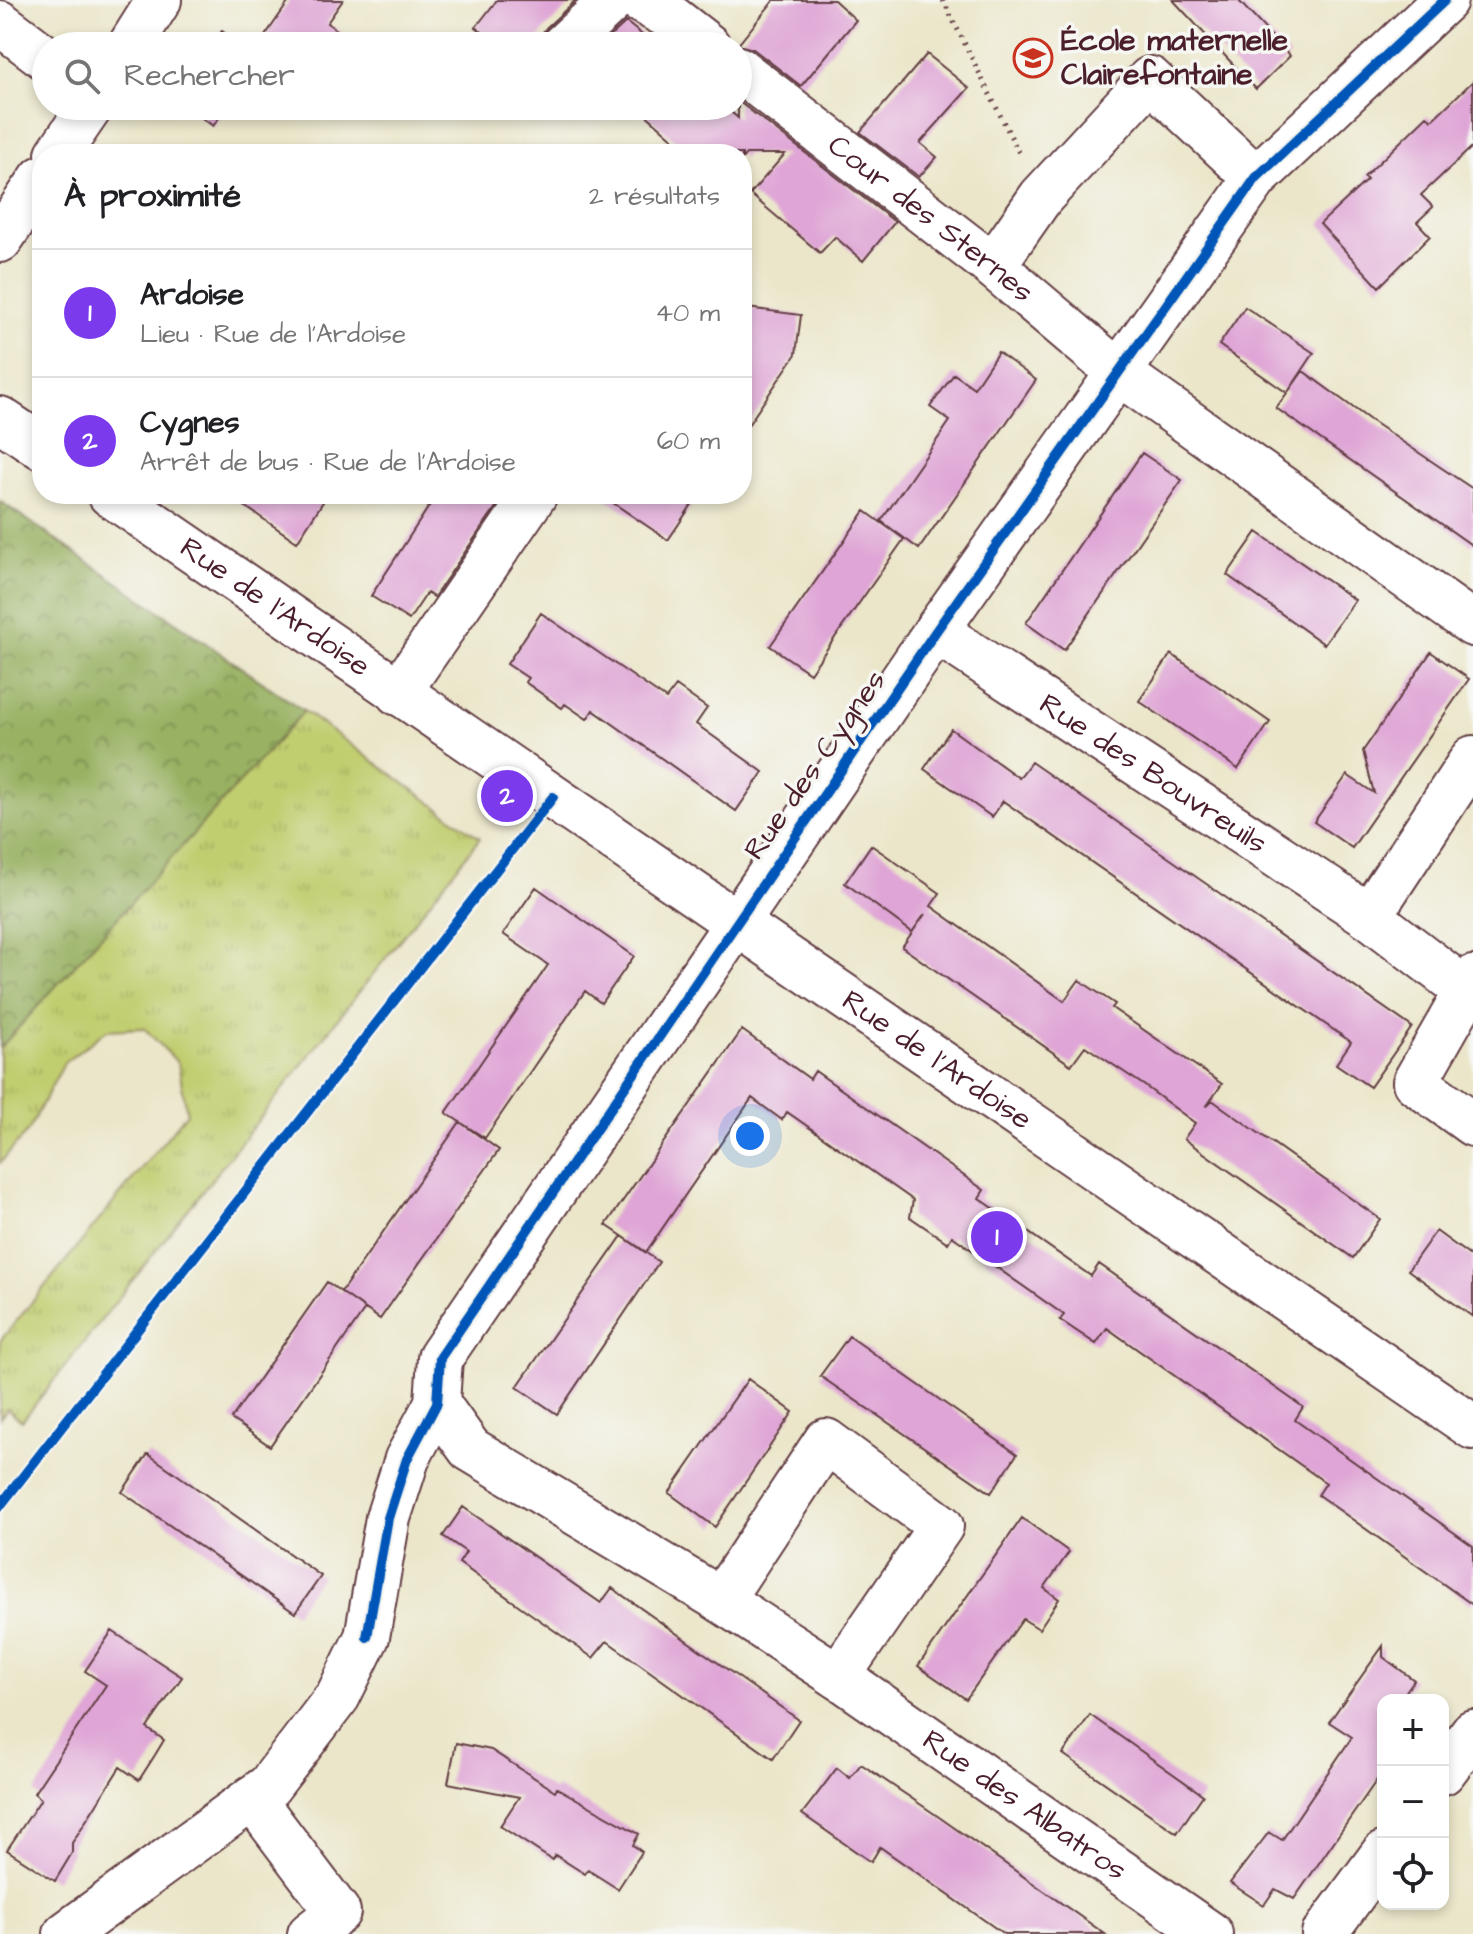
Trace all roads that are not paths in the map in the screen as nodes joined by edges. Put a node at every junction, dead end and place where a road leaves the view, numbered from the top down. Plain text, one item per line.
1 (159, 0) edge
2 (613, 0) edge
3 (1445, 0) edge
4 (667, 6) edge
5 (0, 23) edge
6 (139, 32) edge
7 (578, 32) edge
8 (694, 32) edge
9 (32, 47) edge
10 (752, 80) edge
11 (81, 120) edge
12 (65, 144) edge
13 (1256, 178) junction
14 (32, 193) edge
15 (0, 240) edge
16 (993, 266) junction
17 (1119, 373) junction
18 (0, 419) edge
19 (32, 440) edge
20 (124, 504) edge
21 (528, 504) edge
22 (1473, 624) edge
23 (936, 631) junction
24 (398, 693) junction
25 (1473, 758) edge
26 (1369, 916) junction
27 (736, 921) junction
28 (1470, 984) edge
29 (1473, 1124) edge
30 (437, 1403) junction
31 (1473, 1427) edge
32 (721, 1600) junction
33 (838, 1676) junction
34 (1473, 1732) edge
35 (1448, 1766) edge
36 (252, 1798) junction
37 (1377, 1862) edge
38 (66, 1934) edge
39 (310, 1934) edge
40 (1210, 1934) edge
41 (1324, 1934) edge

1 - 6 street
2 - 7 street
3 - 13 street, Rue des Cygnes
4 - 8 street
5 - 9 street
10 - 16 street, Cour des Sternes
11 - 12 street
13 - 16 street
13 - 17 street, Rue des Cygnes
14 - 15 street
16 - 17 street, Cour des Sternes
17 - 22 street
17 - 23 street, Rue des Cygnes
18 - 19 street
20 - 24 street, Rue de l'Ardoise
21 - 24 street, Rue de l'Ardoise
23 - 26 street, Rue des Bouvreuils
23 - 27 street, Rue des Cygnes
24 - 27 street, Rue de l'Ardoise
25 - 26 street
26 - 28 street, Rue des Bouvreuils
27 - 30 street, Rue des Cygnes
27 - 31 street, Rue de l'Ardoise
28 - 29 street, Rue des Bouvreuils
30 - 32 street, Rue des Albatros
30 - 36 street, Rue des Cygnes
32 - 33 street, Rue des Albatros
32 - 33 street
33 - 40 street, Rue des Albatros
34 - 35 street
36 - 38 street, Rue des Cygnes
36 - 39 street
37 - 41 street

